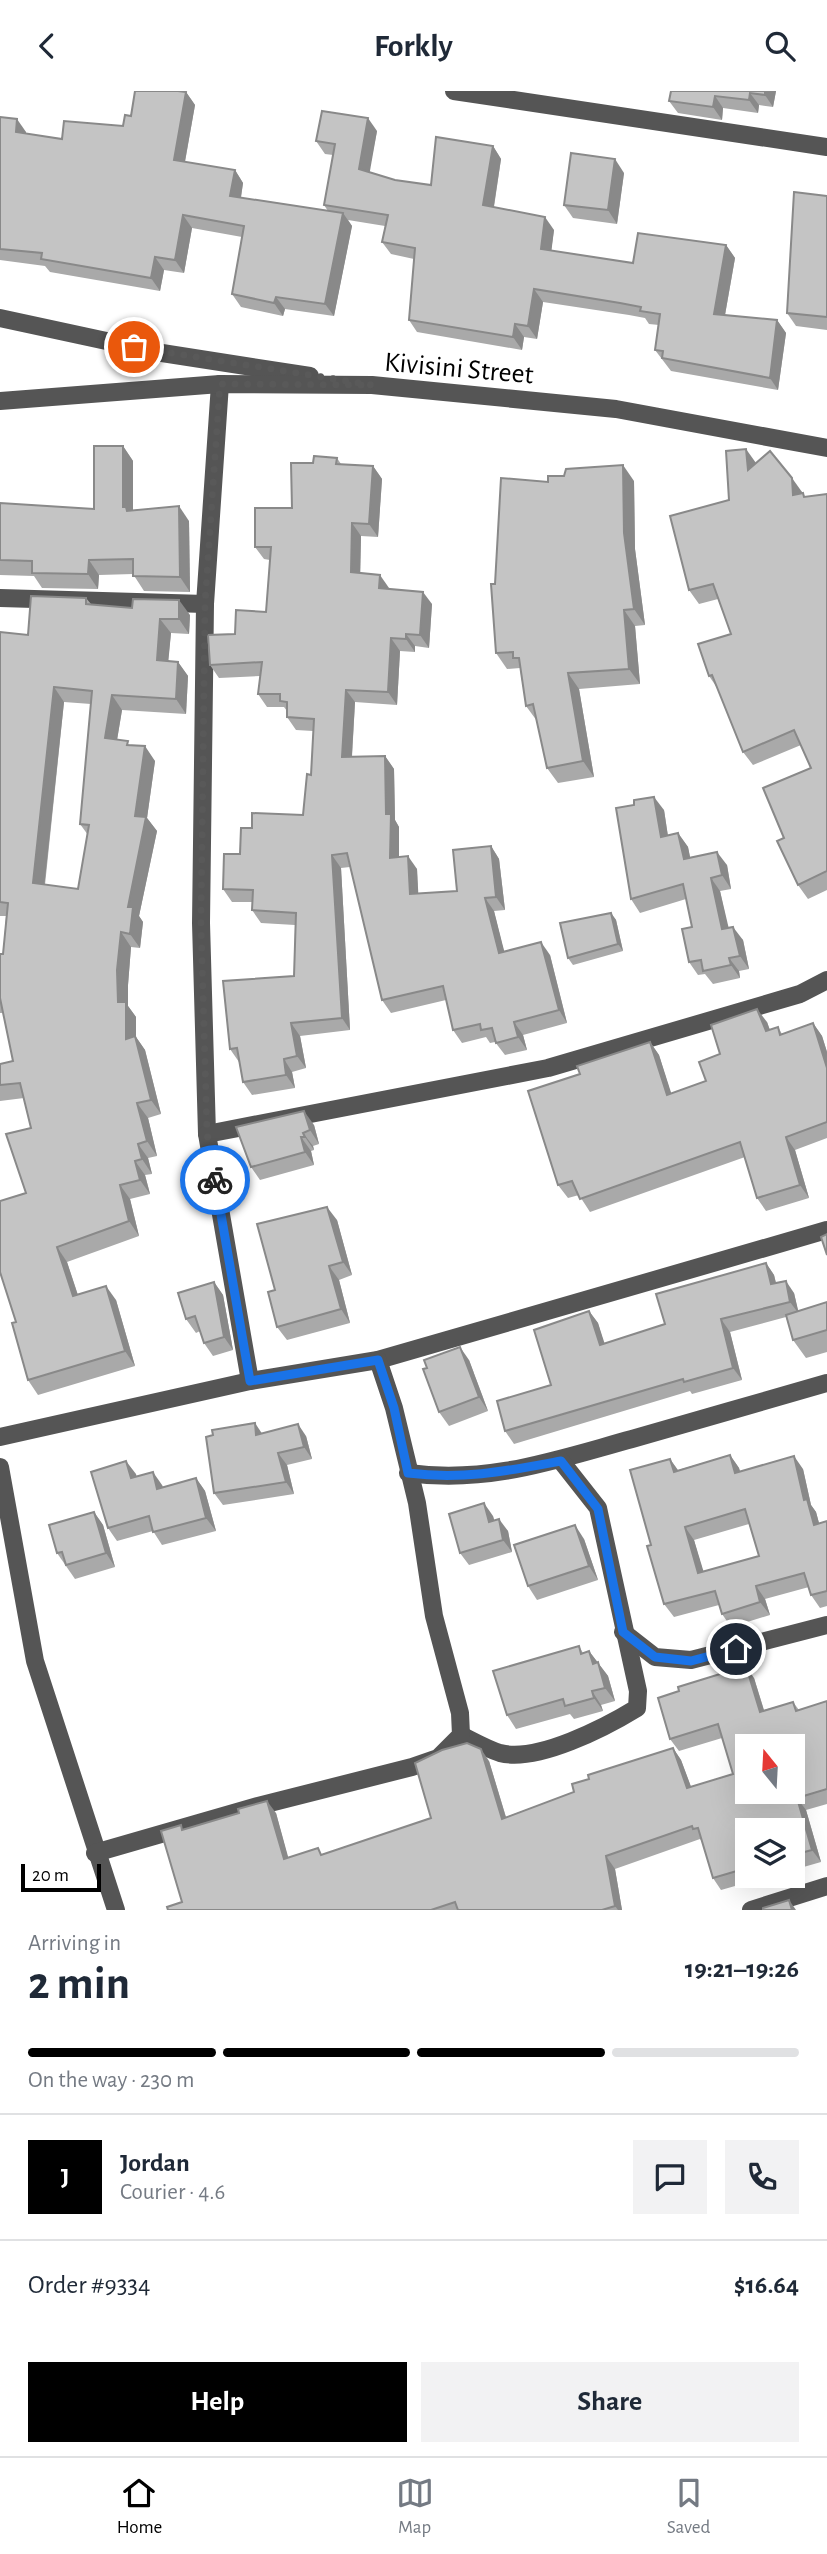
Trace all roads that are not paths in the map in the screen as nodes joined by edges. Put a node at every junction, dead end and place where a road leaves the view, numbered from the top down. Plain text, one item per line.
1 (454, 91) edge
2 (501, 95) edge
3 (827, 147) edge
4 (0, 318) edge
5 (220, 384) junction
6 (372, 385) junction
7 (0, 401) edge
8 (827, 448) edge
9 (0, 598) edge
10 (205, 604) junction
11 (827, 980) edge
12 (207, 1133) junction
13 (827, 1230) edge
14 (378, 1360) junction
15 (250, 1381) junction
16 (827, 1383) edge
17 (0, 1437) edge
18 (561, 1461) junction
19 (0, 1467) edge
20 (408, 1473) junction
21 (827, 1625) edge
22 (623, 1632) junction
23 (461, 1735) junction
24 (95, 1853) junction
25 (827, 1886) edge
26 (116, 1910) edge
27 (751, 1910) edge

1 - 2 street
2 - 3 street
4 - 6 street
5 - 6 street, Kivisini Street
5 - 7 street, Kivisini Street
5 - 10 street
6 - 8 street, Kivisini Street
9 - 10 street
10 - 12 street
11 - 12 street
12 - 15 street
13 - 14 street
14 - 15 street
14 - 20 street
15 - 17 street
16 - 18 street
18 - 20 street
18 - 22 street
19 - 24 street
20 - 23 street
21 - 22 street
22 - 23 street
23 - 24 street
24 - 26 street
25 - 27 street

